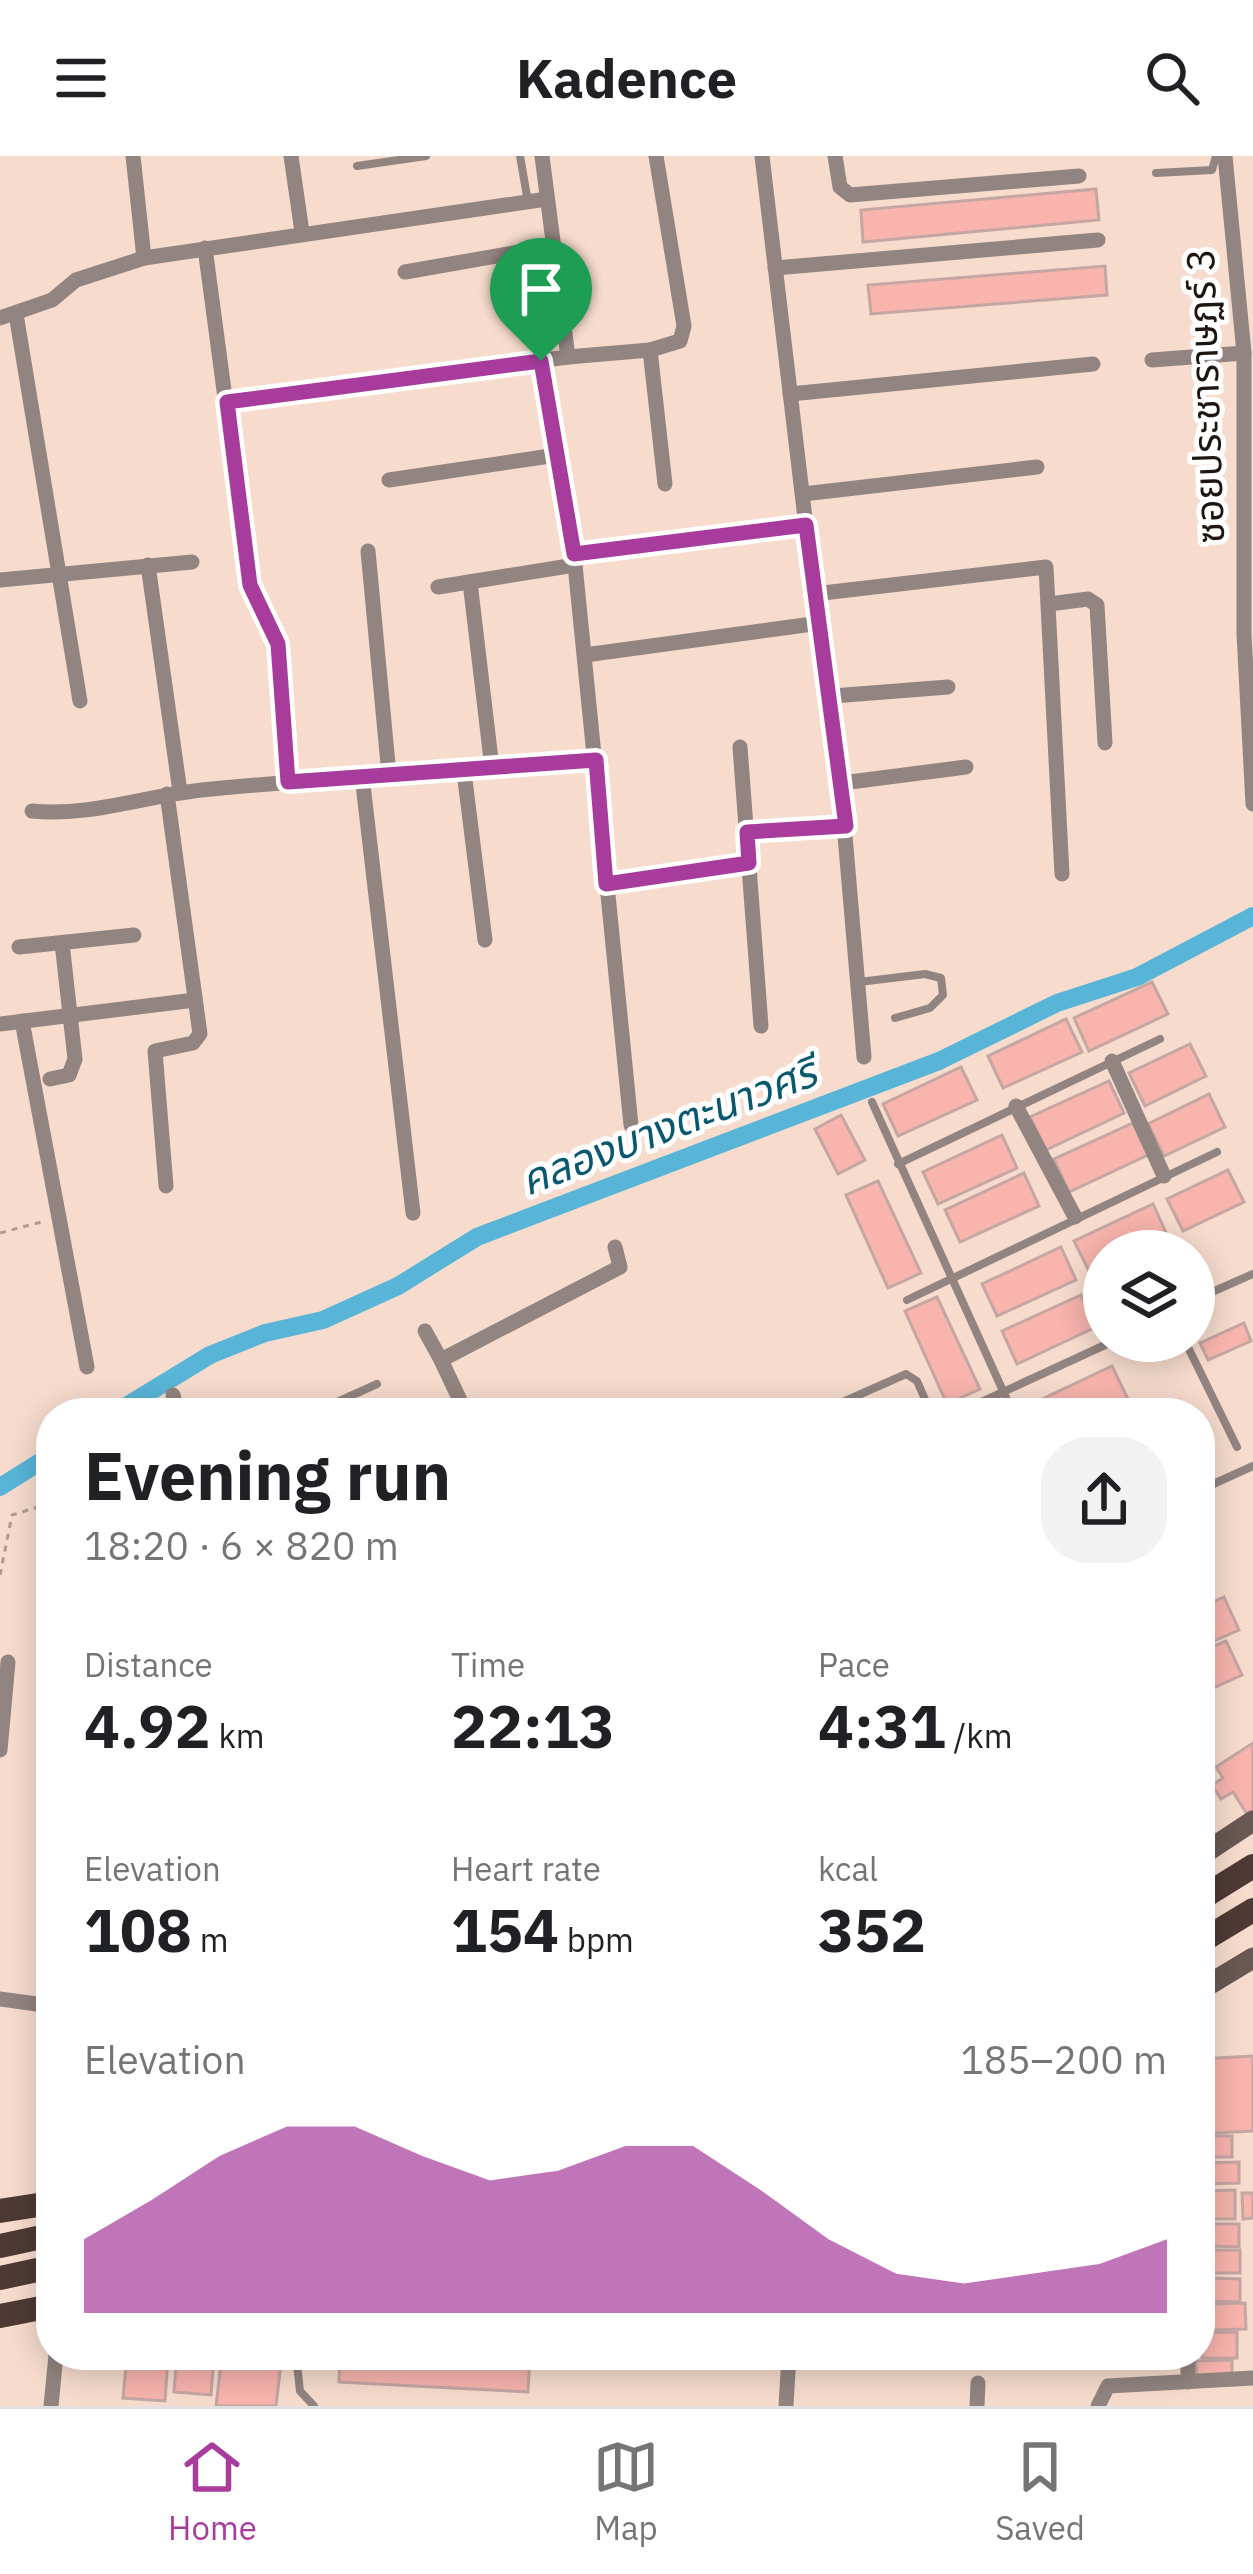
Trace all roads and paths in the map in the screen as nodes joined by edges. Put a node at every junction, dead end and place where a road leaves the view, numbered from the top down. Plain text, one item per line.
1 (133, 156) edge
2 (292, 156) edge
3 (426, 156) edge
4 (520, 156) edge
5 (542, 156) edge
6 (656, 156) edge
7 (762, 156) edge
8 (835, 156) edge
9 (1220, 156) edge
10 (357, 166) dead end
11 (1156, 172) dead end
12 (1078, 176) dead end
13 (547, 199) junction
14 (528, 204) junction
15 (302, 232) junction
16 (1098, 240) dead end
17 (553, 246) junction
18 (205, 248) junction
19 (144, 258) junction
20 (775, 268) junction
21 (405, 272) dead end
22 (8, 316) edge
23 (650, 350) junction
24 (1244, 353) junction
25 (568, 357) junction
26 (1152, 359) dead end
27 (541, 361) junction
28 (1093, 364) dead end
29 (790, 394) junction
30 (227, 402) junction
31 (557, 455) junction
32 (1036, 467) dead end
33 (389, 480) dead end
34 (665, 484) dead end
35 (803, 494) junction
36 (806, 525) junction
37 (368, 551) dead end
38 (575, 559) junction
39 (192, 562) dead end
40 (148, 565) junction
41 (58, 573) junction
42 (0, 580) edge
43 (470, 582) junction
44 (439, 587) dead end
45 (814, 594) junction
46 (1049, 604) junction
47 (820, 623) junction
48 (1249, 634) edge
49 (585, 655) junction
50 (948, 687) dead end
51 (833, 697) junction
52 (80, 700) dead end
53 (1105, 743) dead end
54 (740, 747) dead end
55 (596, 760) junction
56 (966, 767) dead end
57 (493, 768) junction
58 (464, 772) junction
59 (389, 775) junction
60 (362, 776) junction
61 (288, 782) junction
62 (842, 783) junction
63 (174, 793) junction
64 (1253, 804) edge
65 (32, 811) dead end
66 (846, 826) junction
67 (747, 832) junction
68 (749, 863) junction
69 (1062, 874) dead end
70 (606, 884) junction
71 (134, 934) dead end
72 (485, 940) dead end
73 (62, 943) junction
74 (19, 947) dead end
75 (858, 982) junction
76 (195, 1000) junction
77 (70, 1015) junction
78 (895, 1018) dead end
79 (22, 1021) junction
80 (0, 1024) edge
81 (761, 1027) dead end
82 (1160, 1039) dead end
83 (864, 1057) dead end
84 (1112, 1060) junction
85 (50, 1079) dead end
86 (872, 1102) dead end
87 (1016, 1106) junction
88 (631, 1125) dead end
89 (1217, 1152) dead end
90 (898, 1164) junction
91 (1164, 1176) junction
92 (166, 1186) dead end
93 (413, 1214) dead end
94 (63, 1216) junction
95 (1075, 1217) junction
96 (0, 1233) edge
97 (615, 1247) dead end
98 (1253, 1274) edge
99 (950, 1277) junction
100 (1215, 1291) edge
101 (907, 1300) dead end
102 (425, 1330) dead end
103 (1083, 1355) edge
104 (441, 1360) junction
105 (1196, 1362) edge
106 (87, 1367) dead end
107 (377, 1384) dead end
108 (1002, 1390) junction
109 (350, 1396) joint
110 (346, 1398) edge
111 (459, 1398) edge
112 (852, 1398) edge
113 (924, 1398) edge
114 (987, 1398) edge
115 (1006, 1398) edge
116 (1214, 1398) edge
117 (1215, 1401) edge
118 (1238, 1447) dead end
119 (1253, 1466) edge
120 (1215, 1483) edge
121 (36, 1508) edge
122 (0, 1575) edge
123 (8, 1662) dead end
124 (1, 1724) edge
125 (0, 1750) edge
126 (1253, 1821) edge
127 (1215, 1846) edge
128 (1253, 1866) edge
129 (1215, 1890) edge
130 (1253, 1910) edge
131 (1215, 1933) edge
132 (1253, 1958) edge
133 (1215, 1981) edge
134 (0, 1999) edge
135 (36, 2004) edge
136 (36, 2205) edge
137 (0, 2211) edge
138 (36, 2238) edge
139 (0, 2246) edge
140 (36, 2270) edge
141 (0, 2278) edge
142 (36, 2309) edge
143 (0, 2316) edge
144 (54, 2370) edge
145 (297, 2370) edge
146 (788, 2370) edge
147 (1188, 2370) edge
148 (1253, 2378) edge
149 (1188, 2382) junction
150 (978, 2384) dead end
151 (50, 2406) edge
152 (314, 2406) edge
153 (786, 2406) edge
154 (976, 2406) edge
155 (1098, 2406) edge

1 - 19 street
2 - 15 street
3 - 10 lane
4 - 14 lane
5 - 13 street
6 - 23 street
7 - 20 street
8 - 12 street
9 - 11 lane
9 - 24 street, ซอยประชาราษฏร์ 3
13 - 14 street
13 - 17 street
14 - 15 street
15 - 18 street
16 - 20 street
17 - 21 street
17 - 25 street
18 - 19 street
18 - 30 street
19 - 22 street
20 - 29 street
22 - 41 street
23 - 25 street
23 - 34 street
24 - 26 street
24 - 48 street, ซอยประชาราษฏร์ 3
25 - 27 street
27 - 30 street
27 - 31 street
28 - 29 street
29 - 35 street
30 - 61 street
31 - 33 street
31 - 38 street
32 - 35 street
35 - 36 street
36 - 38 street
36 - 45 street
37 - 59 street
38 - 43 street
38 - 49 street
39 - 40 street
40 - 41 street
40 - 63 street
41 - 42 street
41 - 52 street
43 - 44 street
43 - 57 street
45 - 46 street
45 - 47 street
46 - 53 street
46 - 69 street
47 - 49 street
47 - 51 street
48 - 64 street, ซอยประชาราษฏร์ 3
49 - 55 street
50 - 51 street
51 - 62 street
54 - 67 street
55 - 57 street
55 - 70 street
56 - 62 street
57 - 58 street
58 - 59 street
58 - 72 street
59 - 60 street
60 - 61 street
60 - 93 street
61 - 63 street
62 - 66 street
63 - 65 street
63 - 76 street
66 - 67 street
66 - 75 street
67 - 68 street
68 - 70 lane
68 - 81 street
70 - 88 street
71 - 73 street
73 - 74 street
73 - 77 street
75 - 78 lane
75 - 83 street
76 - 77 street
76 - 92 street
77 - 79 street
77 - 85 street
79 - 80 street
79 - 94 street
82 - 84 lane
84 - 87 lane
84 - 91 street
86 - 90 lane
87 - 90 lane
87 - 95 street
89 - 91 lane
90 - 99 lane
91 - 95 lane
94 - 96 path
94 - 106 street
95 - 99 lane
97 - 104 street
98 - 100 lane
99 - 101 lane
99 - 108 lane
102 - 104 street
103 - 108 lane
104 - 111 street
105 - 116 lane
107 - 109 lane
108 - 114 lane
108 - 115 lane
109 - 110 lane
112 - 113 lane
117 - 118 lane
119 - 120 lane
121 - 122 path
123 - 124 street
124 - 125 street
126 - 127 main road
128 - 129 main road
130 - 131 main road
132 - 133 main road
134 - 135 street
136 - 137 main road
138 - 139 main road
140 - 141 main road
142 - 143 main road
144 - 151 street
145 - 152 lane
146 - 153 street
147 - 149 street
148 - 149 street
149 - 155 street
150 - 154 street

